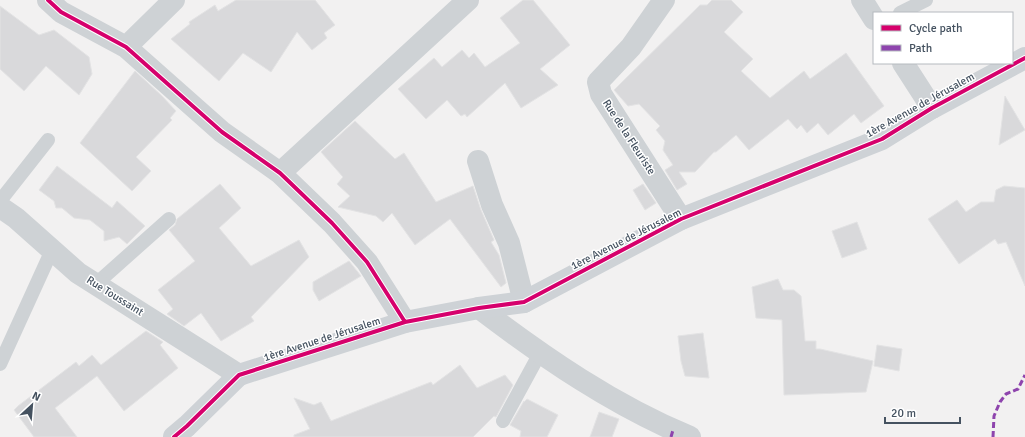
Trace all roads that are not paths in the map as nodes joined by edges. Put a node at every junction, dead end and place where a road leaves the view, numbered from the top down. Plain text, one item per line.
1 (48, 0) edge
2 (174, 0) edge
3 (468, 0) edge
4 (664, 0) edge
5 (862, 0) edge
6 (926, 0) edge
7 (902, 12) edge
8 (873, 17) edge
9 (126, 47) junction
10 (1025, 58) edge
11 (904, 64) edge
12 (932, 108) junction
13 (48, 140) dead end
14 (478, 161) dead end
15 (280, 173) junction
16 (0, 201) edge
17 (0, 207) edge
18 (169, 219) dead end
19 (681, 219) junction
20 (52, 250) junction
21 (96, 284) junction
22 (524, 302) junction
23 (479, 308) junction
24 (405, 322) junction
25 (540, 354) junction
26 (0, 364) edge
27 (239, 375) junction
28 (503, 421) dead end
29 (185, 434) edge
30 (690, 437) edge

1 - 9 street
2 - 9 street
3 - 15 street
4 - 19 street, Rue de la Fleuriste
5 - 8 street
6 - 7 lane
9 - 15 street
10 - 12 street, 1ère Avenue de Jérusalem
11 - 12 street
12 - 19 street, 1ère Avenue de Jérusalem
13 - 16 lane
14 - 22 street
15 - 24 street
17 - 20 street, Rue Toussaint
18 - 21 lane
19 - 22 street, 1ère Avenue de Jérusalem
20 - 21 street, Rue Toussaint
20 - 26 lane
21 - 27 street, Rue Toussaint
22 - 23 street, 1ère Avenue de Jérusalem
23 - 24 street, 1ère Avenue de Jérusalem
23 - 25 street
24 - 27 street, 1ère Avenue de Jérusalem
25 - 28 lane
25 - 30 street
27 - 29 street

